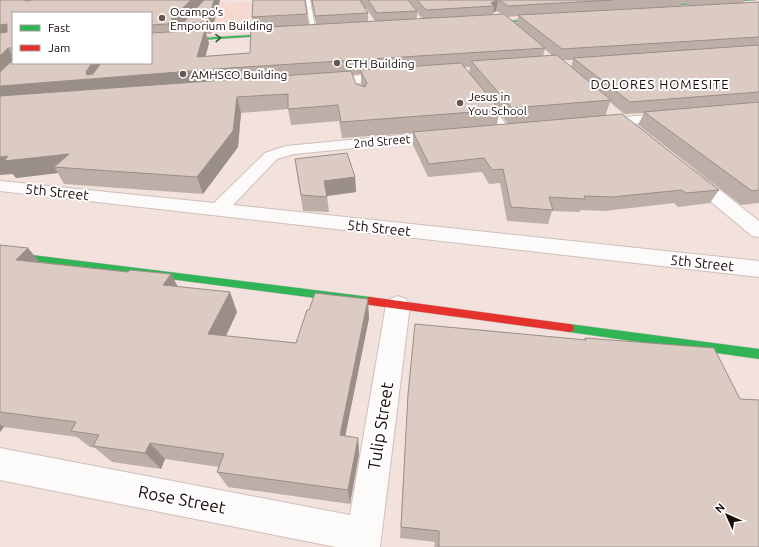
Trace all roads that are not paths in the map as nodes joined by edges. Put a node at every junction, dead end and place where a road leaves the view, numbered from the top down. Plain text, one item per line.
1 (211, 0) edge
2 (308, 0) edge
3 (403, 0) edge
4 (671, 0) edge
5 (754, 0) edge
6 (682, 4) junction
7 (759, 7) edge
8 (696, 11) junction
9 (554, 15) edge
10 (500, 18) junction
11 (472, 20) edge
12 (425, 22) joint
13 (408, 24) edge
14 (313, 29) edge
15 (291, 30) edge
16 (152, 34) edge
17 (179, 36) junction
18 (521, 36) edge
19 (152, 42) edge
20 (400, 76) edge
21 (309, 83) edge
22 (483, 102) edge
23 (604, 106) edge
24 (683, 116) edge
25 (622, 122) junction
26 (584, 125) edge
27 (514, 130) joint
28 (491, 132) edge
29 (459, 135) edge
30 (640, 136) edge
31 (683, 170) edge
32 (0, 186) edge
33 (219, 209) junction
34 (752, 217) edge
35 (759, 231) edge
36 (0, 254) edge
37 (759, 269) edge
38 (398, 305) junction
39 (759, 354) edge
40 (0, 464) edge
41 (362, 541) edge

1 - 17 street
2 - 14 lane
3 - 12 lane
4 - 6 lane
5 - 6 main road
6 - 8 lane
6 - 8 main road
7 - 8 main road
9 - 10 main road
10 - 11 main road
10 - 18 street
12 - 13 main road
15 - 17 main road
16 - 17 main road
17 - 19 main road
20 - 21 street
22 - 27 lane
23 - 25 street
24 - 25 street
25 - 26 street
25 - 30 street
27 - 28 street
29 - 33 street, 2nd Street
31 - 34 street
32 - 33 street, 5th Street
33 - 37 street, 5th Street
34 - 35 street
36 - 38 main road
38 - 39 main road
38 - 41 street, Tulip Street
40 - 41 street, Rose Street

